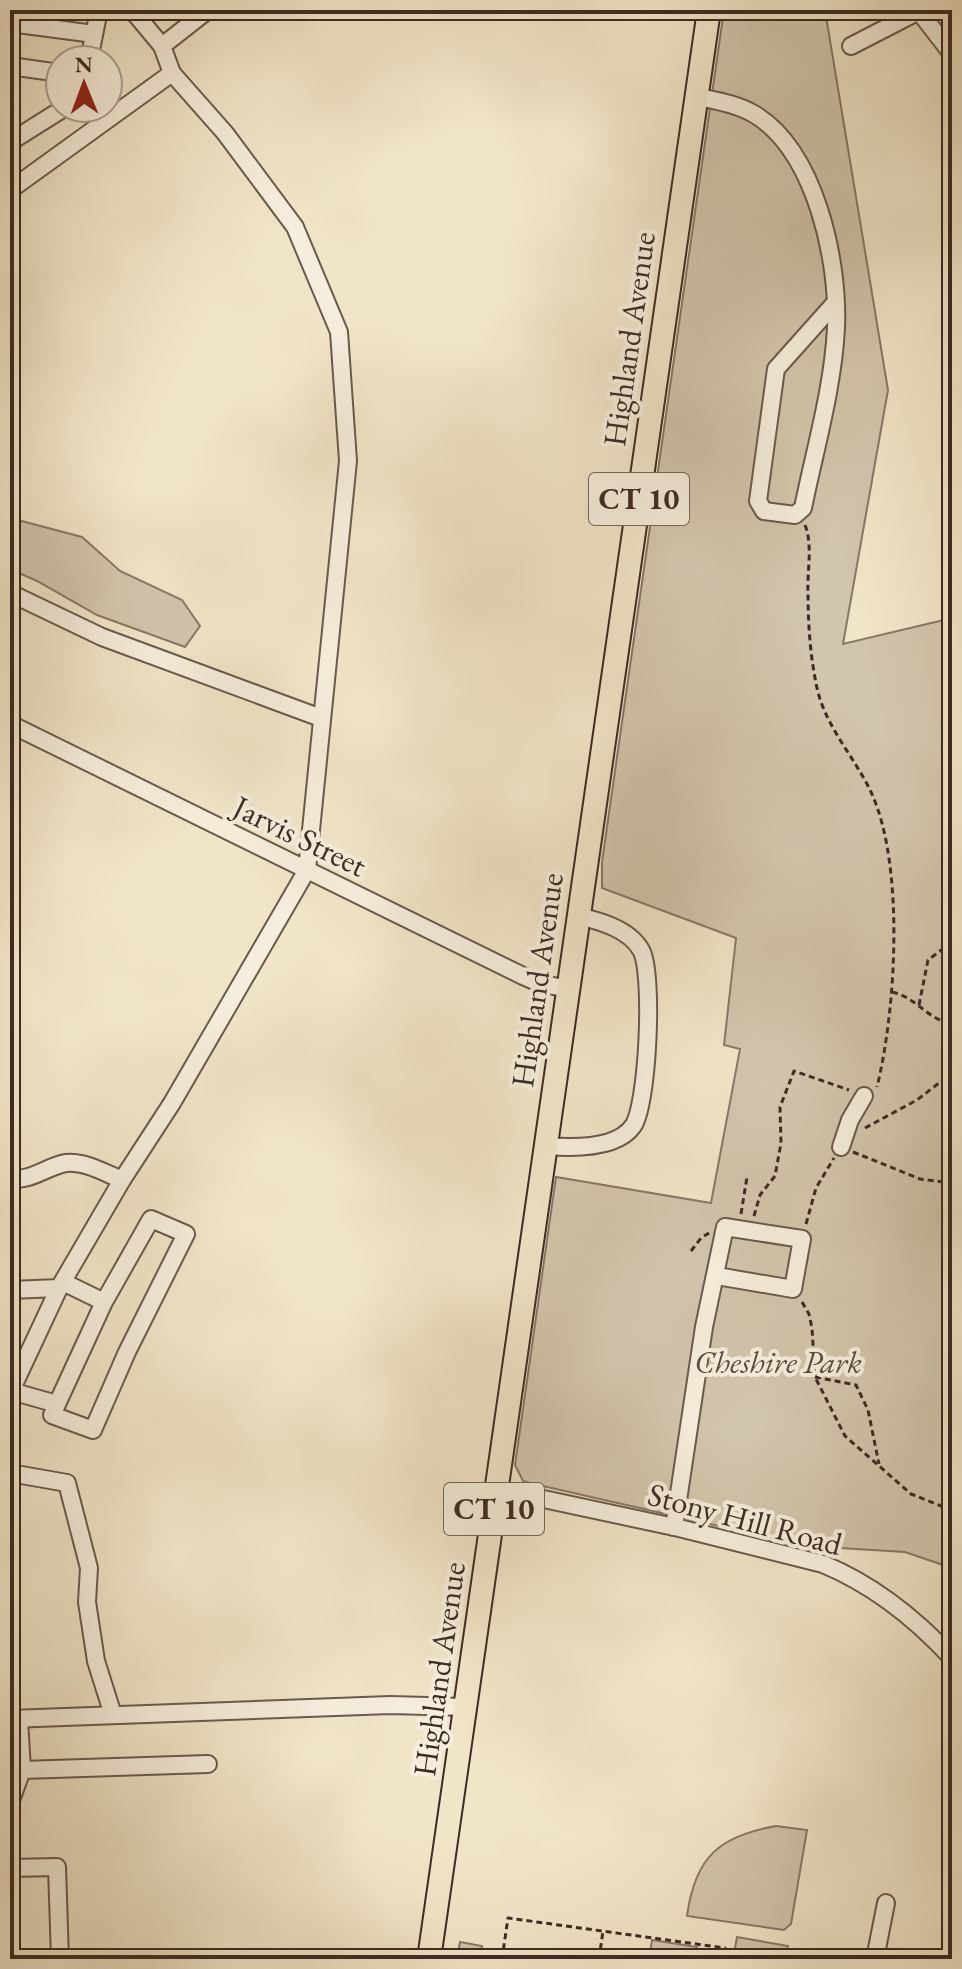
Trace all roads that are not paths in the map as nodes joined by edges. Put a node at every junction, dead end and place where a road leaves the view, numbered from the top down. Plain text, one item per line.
1 (99, 10) edge
2 (132, 10) edge
3 (208, 10) edge
4 (709, 10) edge
5 (918, 11) edge
6 (10, 23) edge
7 (94, 34) junction
8 (92, 44) edge
9 (162, 46) junction
10 (851, 46) dead end
11 (952, 54) edge
12 (10, 66) edge
13 (44, 71) edge
14 (172, 73) junction
15 (696, 97) junction
16 (44, 121) edge
17 (10, 142) edge
18 (10, 190) edge
19 (834, 304) junction
20 (10, 593) edge
21 (321, 718) junction
22 (10, 724) edge
23 (307, 870) junction
24 (578, 916) junction
25 (568, 989) junction
26 (864, 1096) road end
27 (547, 1146) junction
28 (841, 1147) road end
29 (10, 1178) edge
30 (122, 1180) junction
31 (717, 1276) junction
32 (61, 1285) junction
33 (10, 1290) edge
34 (104, 1302) junction
35 (10, 1392) edge
36 (57, 1404) junction
37 (10, 1473) edge
38 (497, 1489) junction
39 (674, 1527) junction
40 (952, 1658) edge
41 (466, 1707) junction
42 (113, 1715) junction
43 (15, 1719) edge
44 (208, 1764) dead end
45 (22, 1770) junction
46 (10, 1803) edge
47 (10, 1868) edge
48 (886, 1903) dead end
49 (60, 1959) edge
50 (429, 1959) edge
51 (875, 1959) edge

1 - 7 street
2 - 9 street
3 - 9 street
4 - 15 highway, Highland Avenue / CT 10
5 - 10 street
5 - 11 street
6 - 7 street
7 - 8 street
9 - 14 street
12 - 13 street
14 - 18 street
14 - 21 street
15 - 19 street
15 - 24 highway, Highland Avenue / CT 10
16 - 17 street
19 - 19 street
20 - 21 street
21 - 23 street
22 - 23 street, Jarvis Street
23 - 25 street, Jarvis Street
23 - 30 street
24 - 25 highway, Highland Avenue / CT 10
24 - 27 street
25 - 27 highway, Highland Avenue / CT 10
26 - 28 street
27 - 38 highway, Highland Avenue / CT 10
29 - 30 street
30 - 32 street
31 - 31 street
31 - 39 street
32 - 33 street
32 - 34 street
32 - 35 street
34 - 36 street
34 - 36 street
35 - 36 street
37 - 42 street
38 - 39 street, Stony Hill Road
38 - 41 highway, Highland Avenue / CT 10
39 - 40 street, Stony Hill Road
41 - 42 street
41 - 50 highway, Highland Avenue / CT 10
42 - 43 street
43 - 45 street
44 - 45 street
45 - 46 street
47 - 49 street
48 - 51 street

